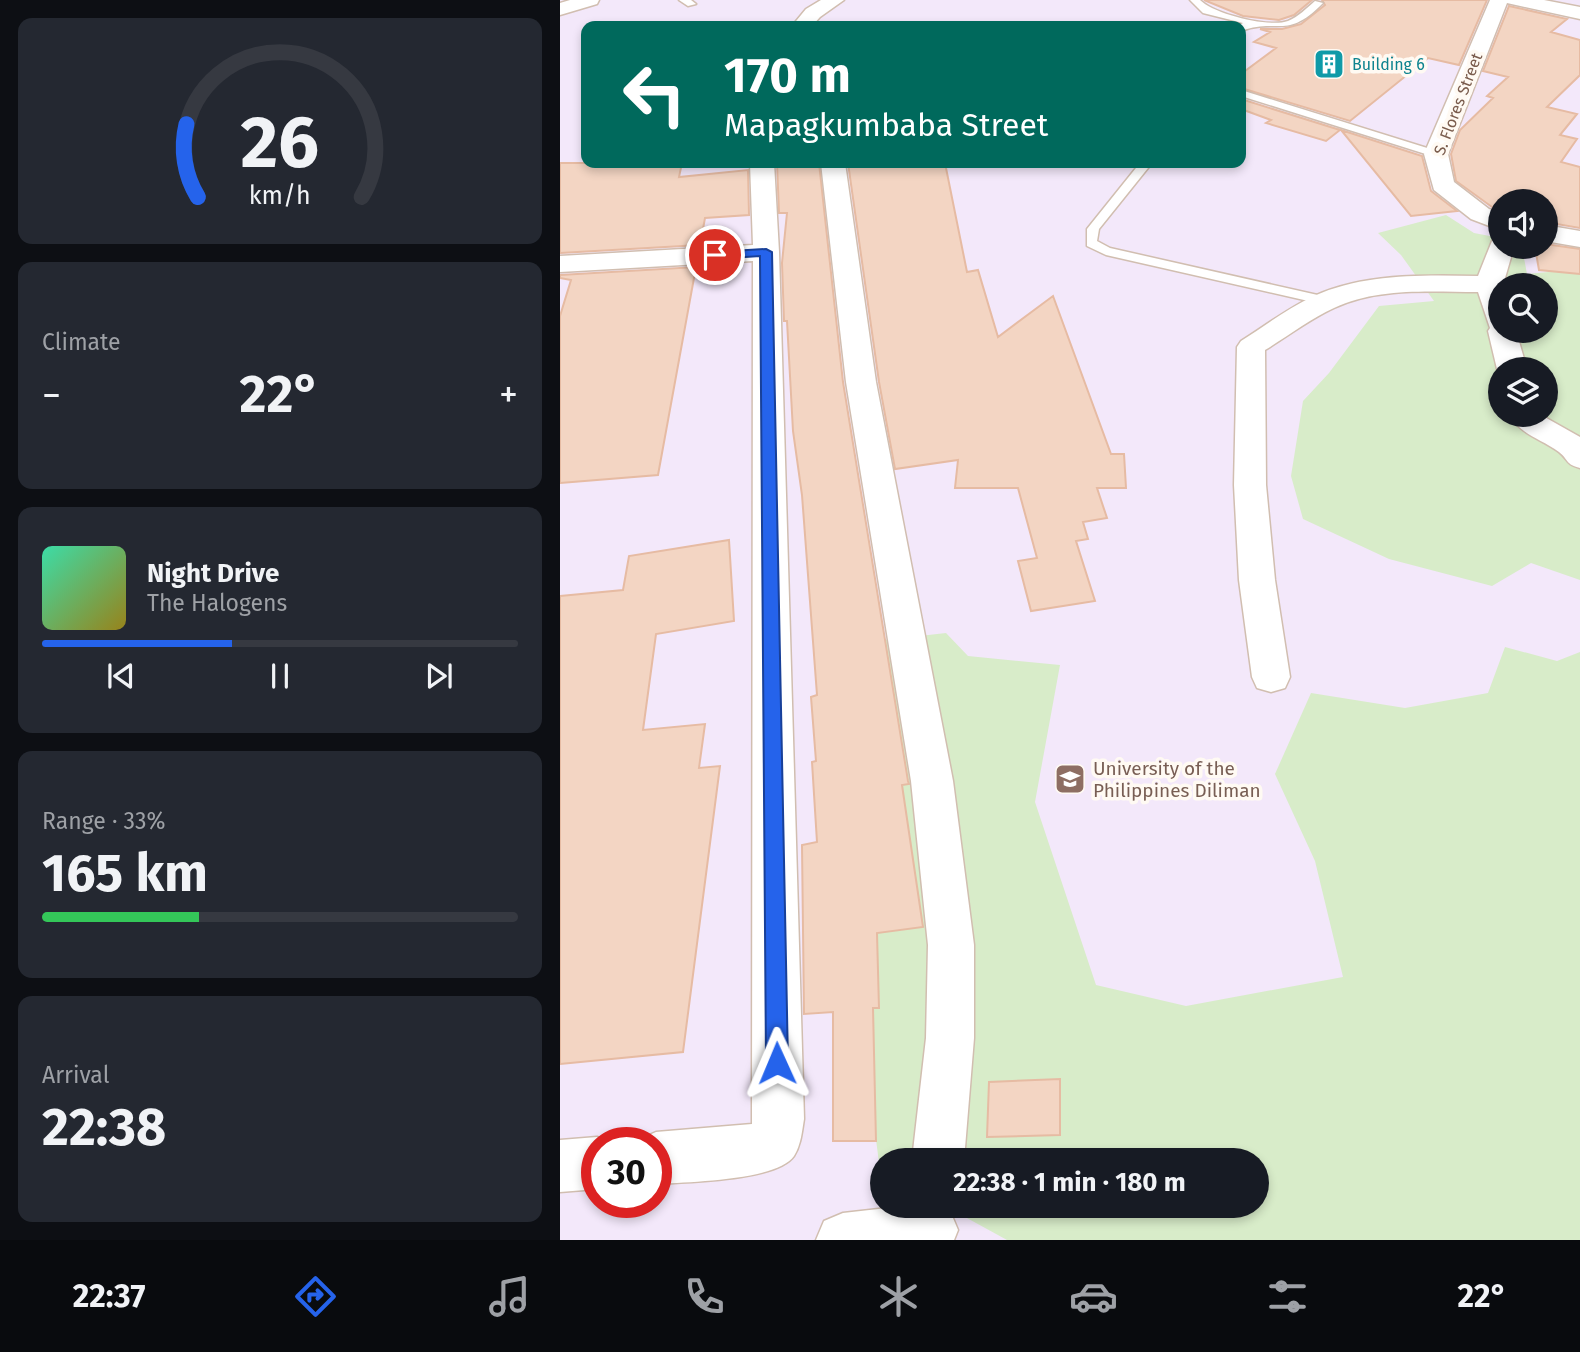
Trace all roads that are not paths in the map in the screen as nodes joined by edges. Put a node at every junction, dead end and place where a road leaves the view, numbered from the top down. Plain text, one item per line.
1 (590, 0) edge
2 (835, 0) edge
3 (1195, 0) edge
4 (1499, 0) edge
5 (1515, 0) edge
6 (1318, 3) dead end
7 (560, 9) edge
8 (1580, 13) edge
9 (806, 21) edge
10 (1234, 21) edge
11 (1246, 25) edge
12 (1246, 95) edge
13 (1436, 154) junction
14 (762, 168) edge
15 (834, 168) edge
16 (1142, 168) edge
17 (1488, 218) edge
18 (1558, 235) edge
19 (1580, 239) edge
20 (766, 252) junction
21 (560, 264) edge
22 (1488, 284) edge
23 (1326, 301) junction
24 (1535, 427) edge
25 (1580, 458) edge
26 (1271, 677) dead end
27 (939, 1148) edge
28 (672, 1157) edge
29 (581, 1164) edge
30 (560, 1166) edge
31 (931, 1225) edge
32 (843, 1240) edge

1 - 7 street
2 - 9 street
3 - 10 lane
4 - 13 street, S. Flores Street
5 - 8 street
6 - 11 lane
12 - 13 lane
13 - 17 street, S. Flores Street
14 - 20 street
15 - 27 street
16 - 23 lane
18 - 19 street
20 - 21 street
20 - 28 street
22 - 23 street
23 - 26 street
24 - 25 street
29 - 30 street
31 - 32 street

